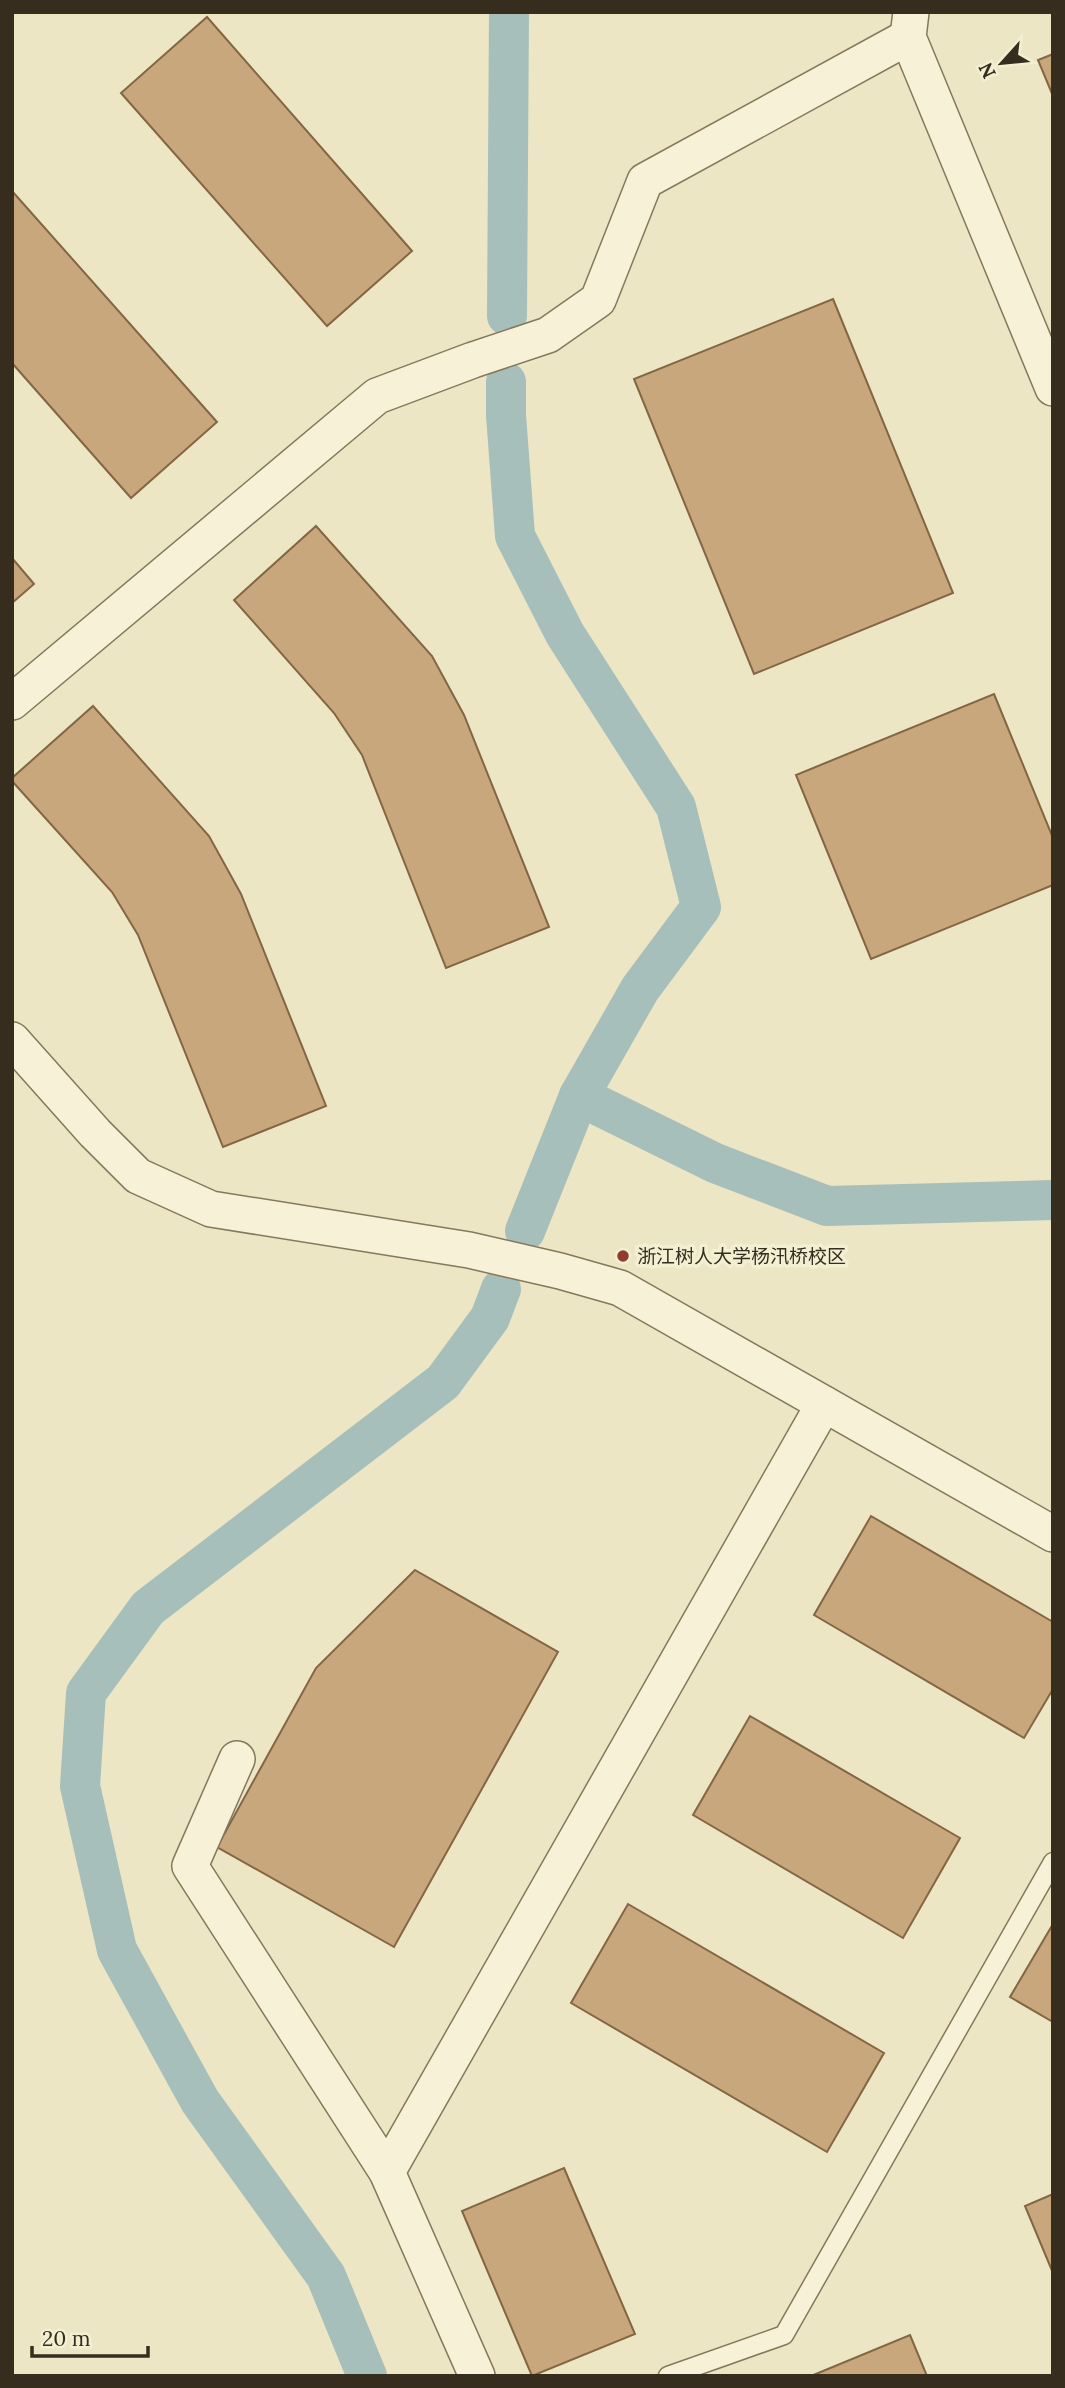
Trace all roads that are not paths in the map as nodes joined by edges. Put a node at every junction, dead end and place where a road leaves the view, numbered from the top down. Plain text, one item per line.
1 (909, 24) edge
2 (1053, 388) edge
3 (12, 702) edge
4 (12, 1041) edge
5 (824, 1404) junction
6 (1053, 1534) edge
7 (237, 1759) dead end
8 (1053, 1862) edge
9 (387, 2172) junction
10 (477, 2376) edge
11 (668, 2376) edge

1 - 2 street
1 - 3 street
4 - 5 street
5 - 6 street
5 - 9 street
7 - 9 street
8 - 11 lane
9 - 10 street

